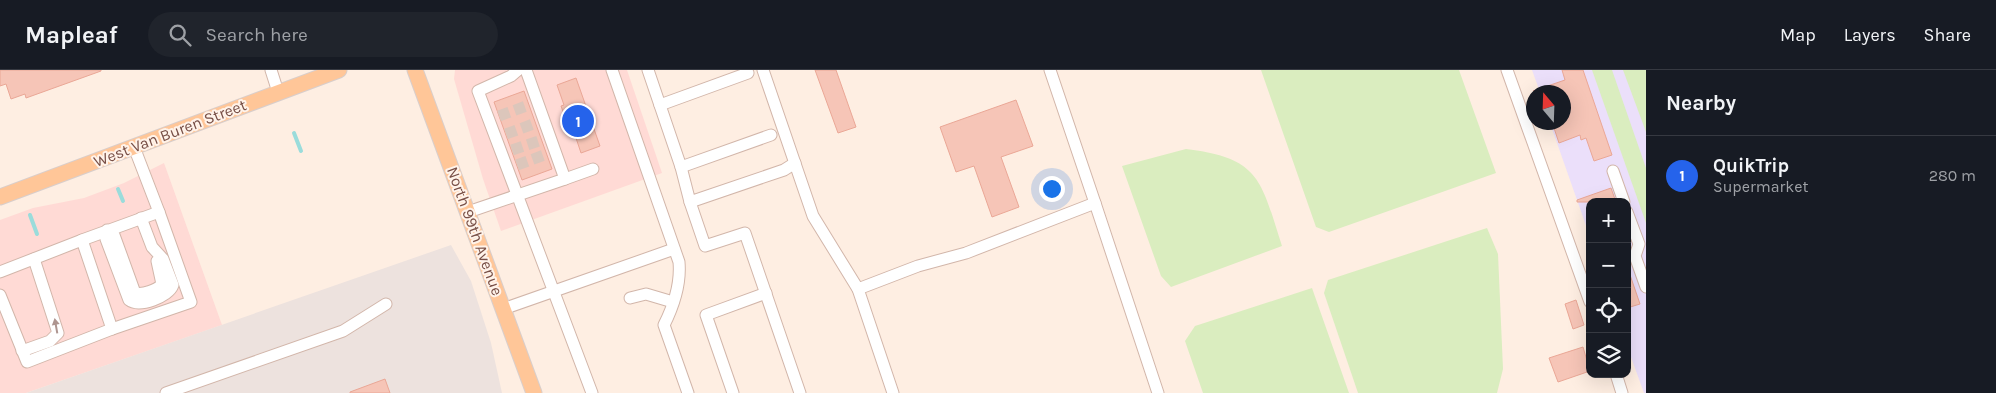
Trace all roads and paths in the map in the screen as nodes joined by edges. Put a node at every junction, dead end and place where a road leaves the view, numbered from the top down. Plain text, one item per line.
1 (271, 70) edge
2 (339, 70) edge
3 (415, 70) edge
4 (518, 70) edge
5 (526, 70) edge
6 (612, 70) edge
7 (648, 70) edge
8 (763, 70) edge
9 (1050, 70) edge
10 (1507, 70) edge
11 (748, 73) dead end
12 (278, 92) junction
13 (660, 105) junction
14 (771, 135) dead end
15 (134, 147) junction
16 (795, 163) junction
17 (681, 167) junction
18 (593, 169) dead end
19 (1613, 171) dead end
20 (565, 179) junction
21 (3, 193) edge
22 (516, 196) junction
23 (1623, 198) edge
24 (690, 202) junction
25 (1095, 203) junction
26 (159, 212) junction
27 (468, 212) junction
28 (141, 218) junction
29 (1631, 223) edge
30 (108, 231) junction
31 (82, 240) junction
32 (674, 249) junction
33 (34, 259) junction
34 (0, 272) edge
35 (1646, 287) edge
36 (858, 289) junction
37 (553, 291) junction
38 (1586, 291) edge
39 (766, 293) junction
40 (0, 295) edge
41 (630, 298) dead end
42 (673, 302) junction
43 (386, 304) dead end
44 (503, 308) junction
45 (112, 329) junction
46 (22, 352) junction
47 (1617, 378) edge
48 (166, 393) edge
49 (534, 393) edge
50 (592, 393) edge
51 (688, 393) edge
52 (733, 393) edge
53 (800, 393) edge
54 (894, 393) edge
55 (1158, 393) edge
56 (1622, 393) edge

1 - 12 lane
2 - 12 main road, West Van Buren Street
3 - 27 main road, North 99th Avenue
4 - 22 lane
5 - 20 lane
6 - 32 lane
7 - 13 lane
8 - 16 lane
9 - 25 lane
10 - 38 lane
11 - 13 lane
12 - 15 main road, West Van Buren Street
13 - 17 lane
14 - 17 lane
15 - 21 main road, West Van Buren Street
15 - 26 lane
16 - 24 lane
16 - 36 lane
17 - 24 lane
18 - 20 lane
19 - 23 lane
20 - 22 lane
22 - 27 lane
22 - 37 lane
24 - 39 lane
25 - 36 lane
25 - 55 lane
26 - 28 lane
26 - 45 lane
27 - 44 main road, North 99th Avenue
28 - 30 lane
28 - 30 lane
29 - 35 lane
30 - 31 lane
31 - 33 lane
31 - 45 lane
32 - 37 lane
32 - 42 lane
33 - 34 lane
46 -> 33 lane
36 - 54 lane
37 - 44 lane
37 - 50 lane
39 - 52 lane
39 - 53 lane
40 - 46 lane
41 - 42 lane
42 - 51 lane
43 - 48 lane
44 - 49 main road, North 99th Avenue
45 - 46 lane
47 - 56 lane

